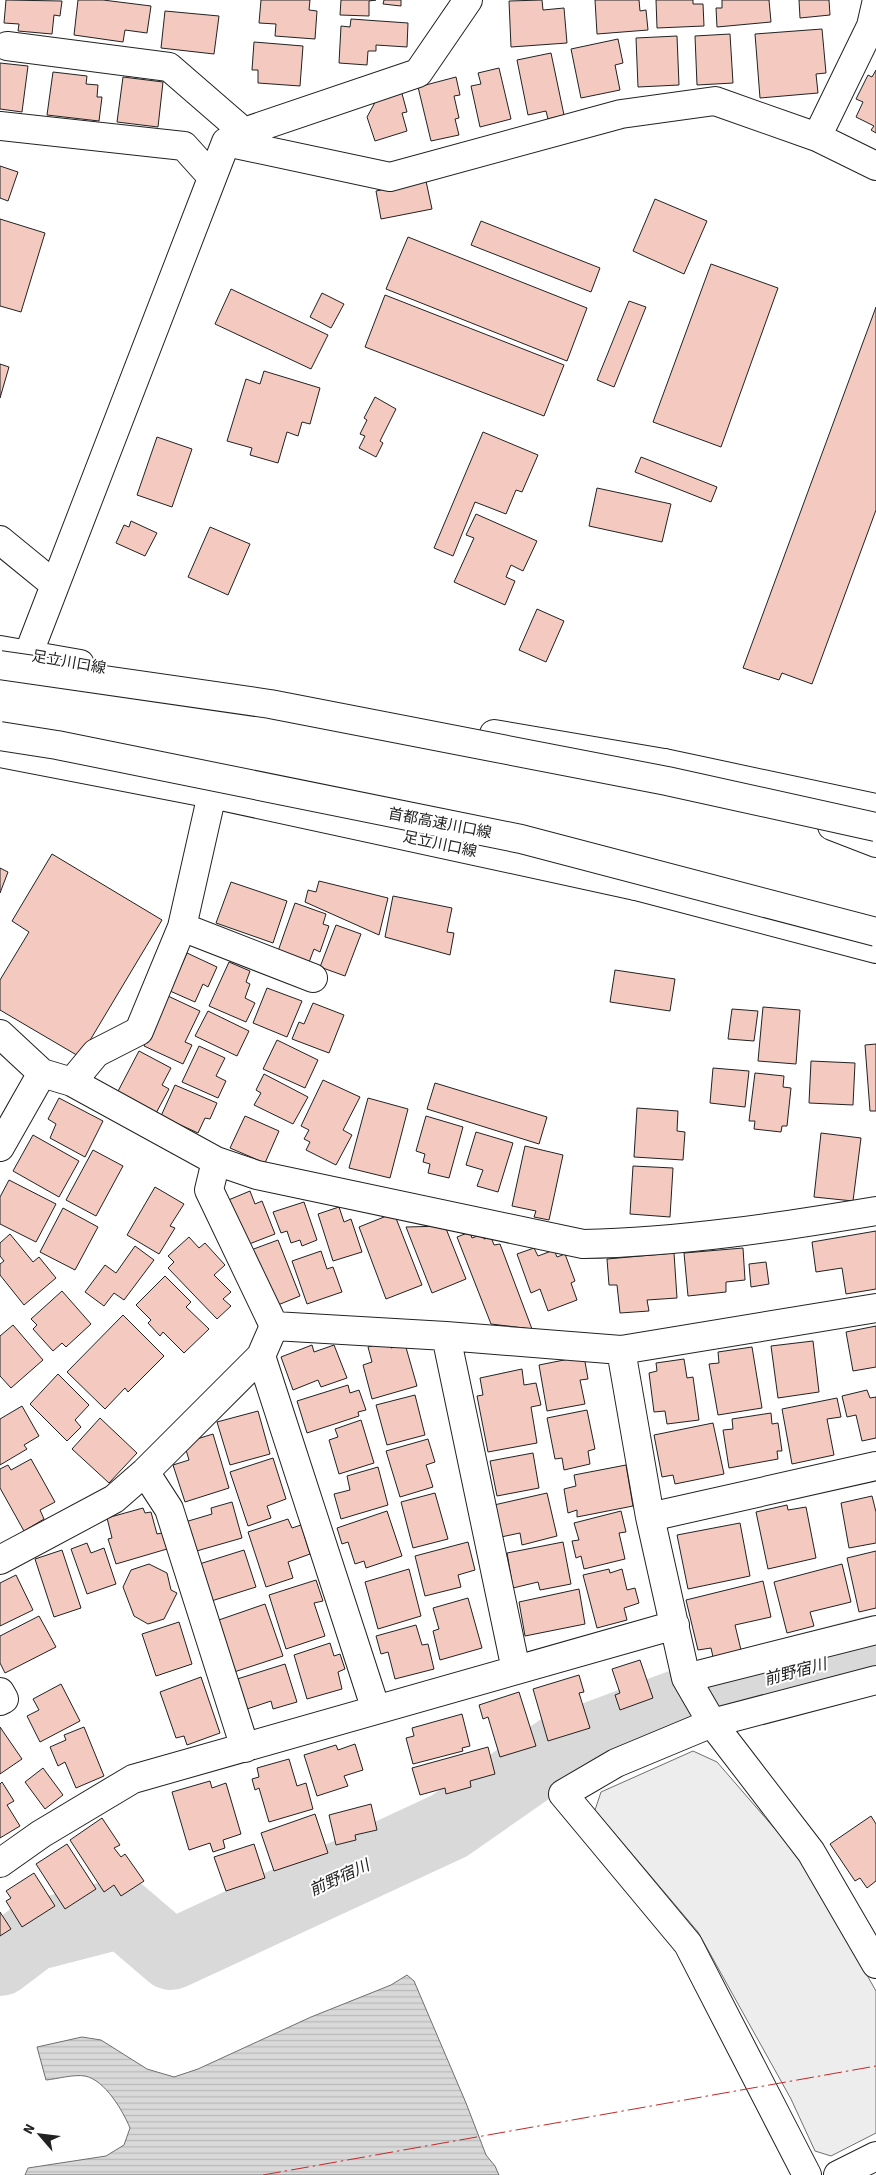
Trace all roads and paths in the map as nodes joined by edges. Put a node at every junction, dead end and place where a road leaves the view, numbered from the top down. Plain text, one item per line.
1 (468, 0) edge
2 (876, 4) edge
3 (7, 46) dead end
4 (0, 126) edge
5 (235, 137) junction
6 (817, 137) junction
7 (876, 166) edge
8 (212, 177) junction
9 (0, 540) edge
10 (55, 585) junction
11 (0, 650) edge
12 (28, 655) junction
13 (0, 664) edge
14 (0, 736) edge
15 (0, 753) edge
16 (664, 763) junction
17 (212, 794) junction
18 (876, 808) edge
19 (876, 827) edge
20 (876, 843) edge
21 (636, 886) junction
22 (876, 918) edge
23 (182, 927) junction
24 (876, 932) edge
25 (876, 949) edge
26 (313, 978) dead end
27 (0, 1034) edge
28 (42, 1073) junction
29 (72, 1082) junction
30 (0, 1147) edge
31 (216, 1161) junction
32 (876, 1211) edge
33 (876, 1308) edge
34 (274, 1326) junction
35 (446, 1336) junction
36 (621, 1350) junction
37 (261, 1356) junction
38 (876, 1466) edge
39 (144, 1472) junction
40 (650, 1517) junction
41 (0, 1560) edge
42 (675, 1626) junction
43 (876, 1630) edge
44 (516, 1670) junction
45 (686, 1678) junction
46 (872, 1689) edge
47 (0, 1692) edge
48 (0, 1701) edge
49 (376, 1710) junction
50 (712, 1723) junction
51 (245, 1748) junction
52 (0, 1863) edge
53 (876, 1964) edge
54 (876, 2156) edge
55 (807, 2175) edge
56 (838, 2175) edge

1 - 5 main road
2 - 6 main road
3 - 5 main road
4 - 8 main road
5 - 6 main road
5 - 8 main road
6 - 7 main road
8 - 10 main road
9 - 10 main road
10 - 12 main road
11 - 12 main road, 足立川口線
12 - 16 main road, 足立川口線
13 - 19 main road, bridge
14 - 24 main road, 首都高速川口線, bridge
15 - 17 main road, 足立川口線
16 - 18 main road, 足立川口線
16 - 20 main road
17 - 21 main road, 足立川口線
17 - 23 main road
21 - 22 main road
21 - 25 main road, 足立川口線
23 - 26 main road
23 - 29 main road
27 - 28 main road
28 - 29 main road
28 - 30 main road
29 - 31 main road
31 - 32 main road
31 - 34 main road
33 - 36 main road
34 - 35 main road
34 - 37 main road
35 - 36 main road
35 - 44 main road
36 - 40 main road
37 - 39 main road
37 - 49 main road
38 - 40 main road
39 - 41 main road
39 - 51 main road
40 - 42 main road
42 - 44 main road
42 - 45 main road
43 - 45 main road
44 - 49 main road
45 - 50 main road
46 - 50 main road
47 - 48 main road
49 - 51 main road
50 - 53 main road
50 - 55 main road
51 - 52 main road
54 - 56 main road

